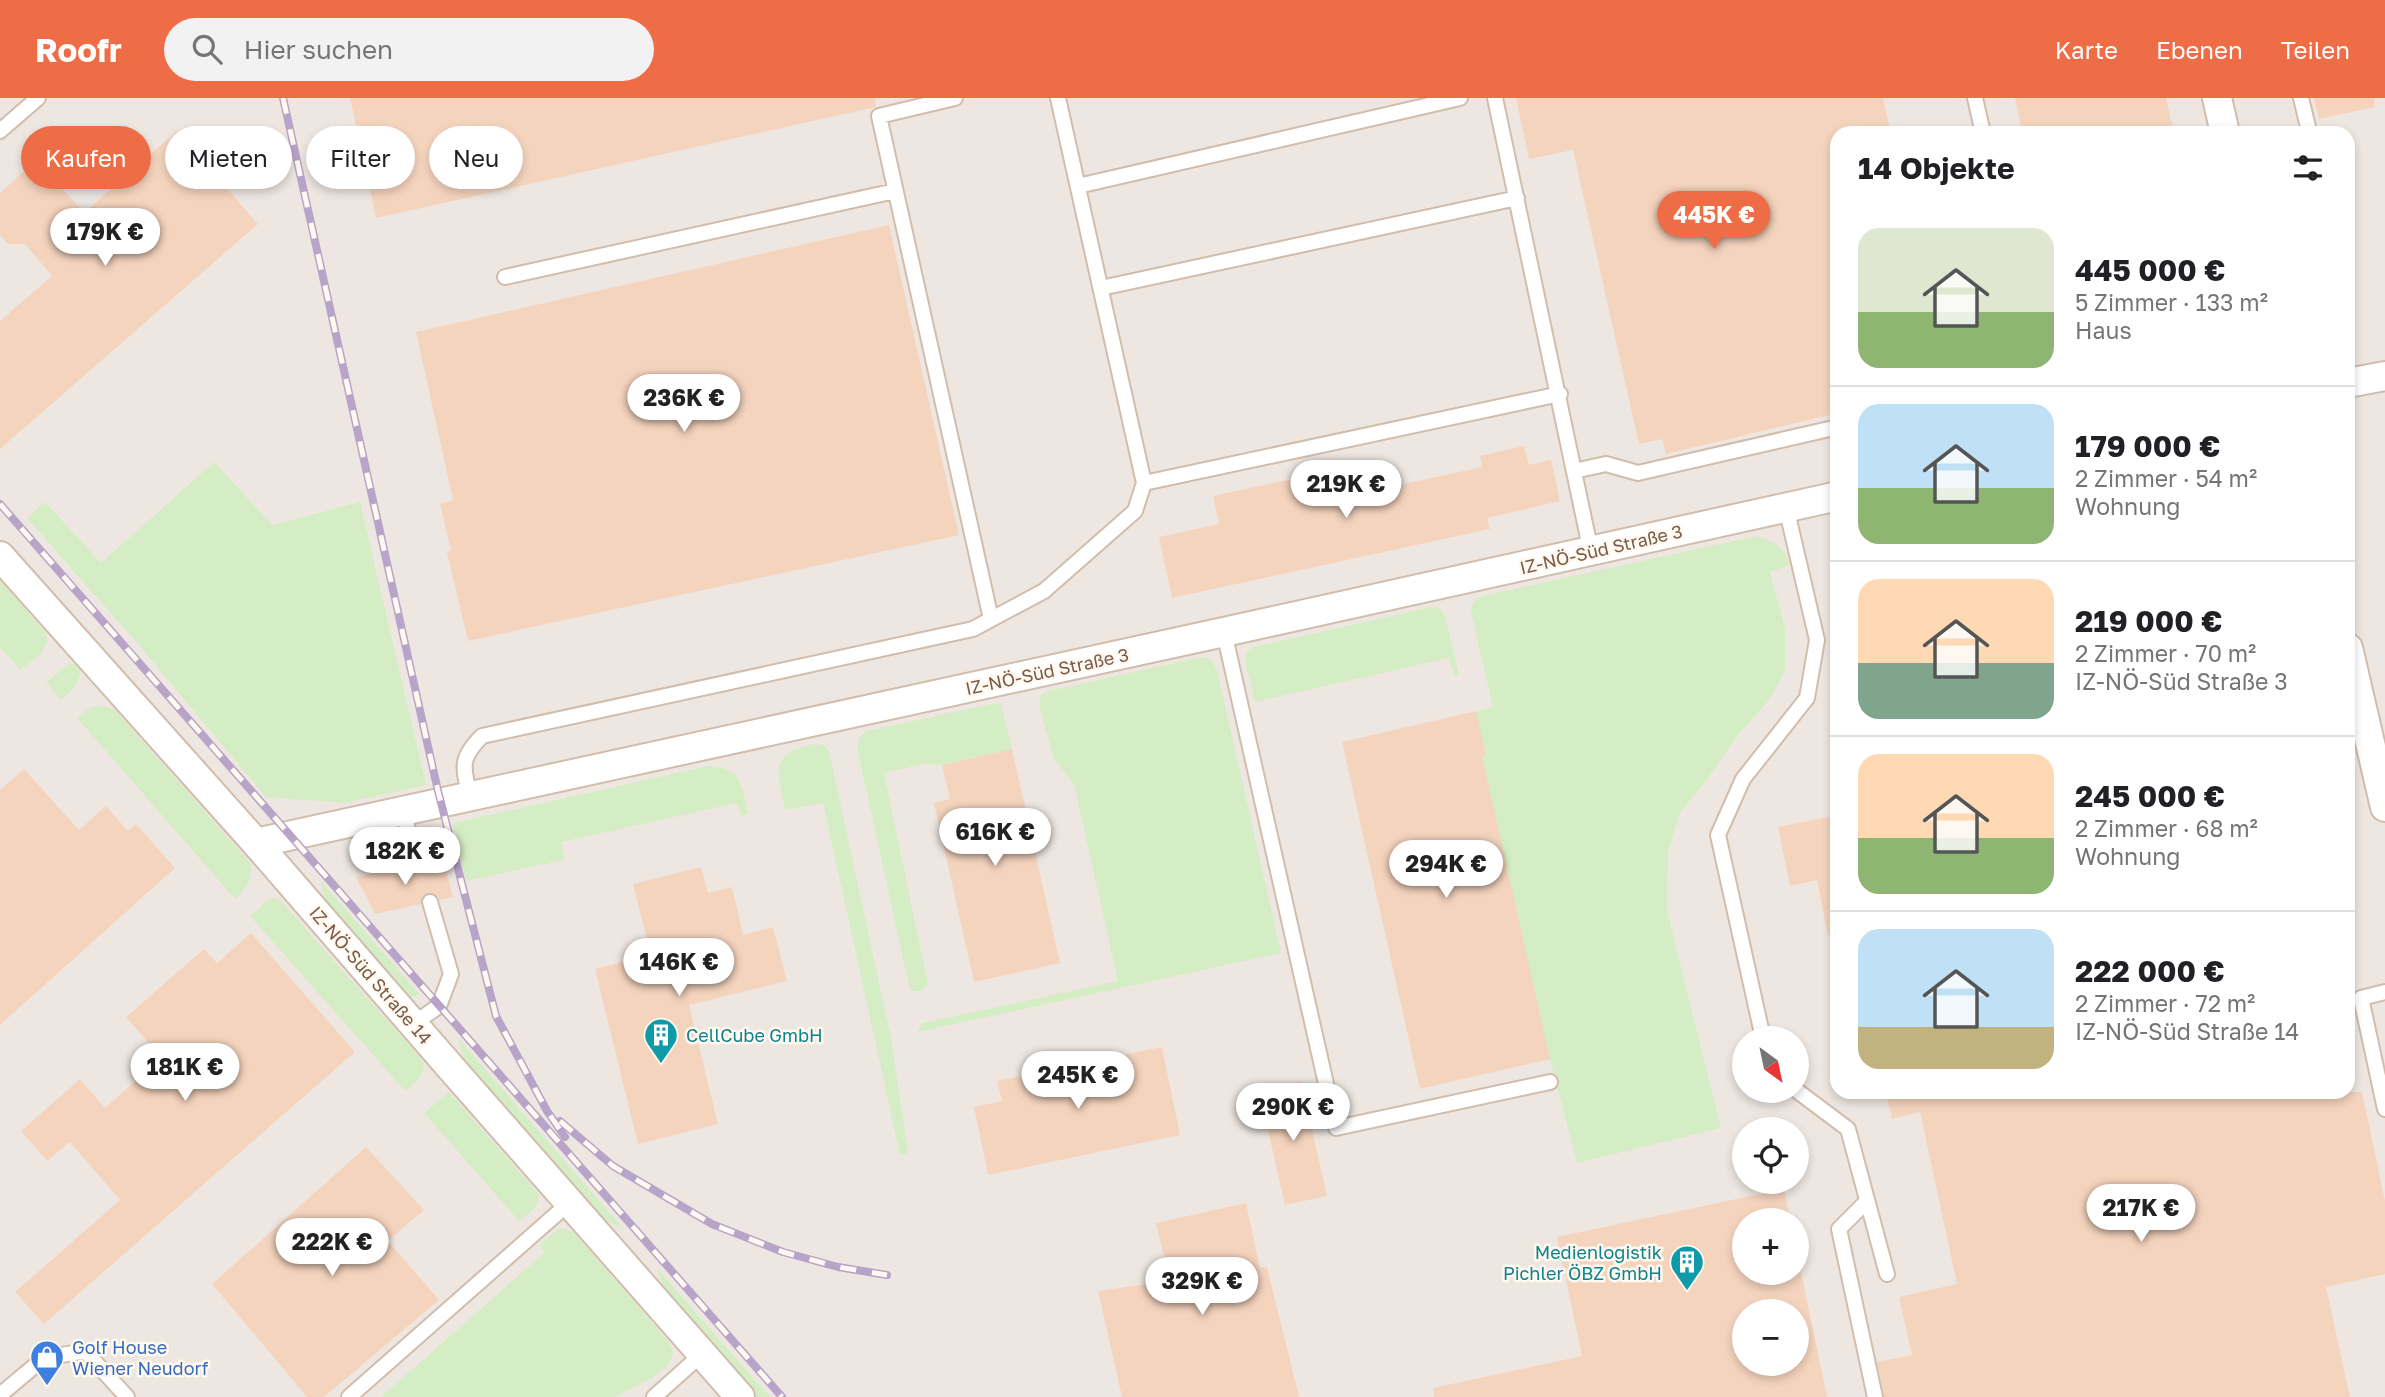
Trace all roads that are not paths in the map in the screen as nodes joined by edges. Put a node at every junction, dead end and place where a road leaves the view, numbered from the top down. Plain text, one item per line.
1 (38, 98) edge
2 (955, 98) edge
3 (1058, 98) edge
4 (1460, 98) edge
5 (1495, 98) edge
6 (1975, 98) edge
7 (2217, 98) edge
8 (2301, 98) edge
9 (1981, 126) edge
10 (2223, 126) edge
11 (2308, 126) edge
12 (0, 131) edge
13 (1077, 186) junction
14 (895, 191) junction
15 (1517, 198) junction
16 (505, 277) dead end
17 (1101, 288) junction
18 (2385, 376) edge
19 (2355, 382) edge
20 (1560, 394) junction
21 (1830, 429) edge
22 (1574, 471) junction
23 (1144, 483) junction
24 (1830, 498) edge
25 (1786, 507) junction
26 (1591, 552) junction
27 (0, 556) edge
28 (991, 619) junction
29 (1224, 632) junction
30 (2355, 678) edge
31 (470, 797) junction
32 (2385, 807) edge
33 (403, 812) junction
34 (256, 843) junction
35 (418, 864) dead end
36 (430, 902) dead end
37 (2385, 992) edge
38 (413, 1024) junction
39 (1760, 1026) edge
40 (1550, 1082) dead end
41 (1810, 1100) edge
42 (2385, 1109) edge
43 (1867, 1201) junction
44 (569, 1203) junction
45 (1887, 1274) dead end
46 (702, 1354) junction
47 (0, 1395) edge
48 (127, 1397) edge
49 (349, 1397) edge
50 (654, 1397) edge
51 (740, 1397) edge
52 (1875, 1397) edge

1 - 12 lane
2 - 14 lane
3 - 13 lane
4 - 13 lane
5 - 15 lane
6 - 9 lane
7 - 10 street
8 - 11 lane
13 - 17 lane
14 - 16 lane
14 - 28 lane
15 - 17 lane
15 - 20 lane
17 - 23 lane
18 - 19 street
20 - 22 lane
20 - 23 lane
21 - 22 lane
22 - 26 lane
23 - 28 lane
24 - 25 street, IZ-NÖ-Süd Straße 3
25 - 26 street, IZ-NÖ-Süd Straße 3
25 - 39 lane
26 - 29 street, IZ-NÖ-Süd Straße 3
27 - 34 street, IZ-NÖ-Süd Straße 14
28 - 31 lane
29 - 31 street, IZ-NÖ-Süd Straße 3
29 - 40 lane
30 - 32 street
31 - 33 street, IZ-NÖ-Süd Straße 3
33 - 34 street, IZ-NÖ-Süd Straße 3
33 - 35 lane
34 - 38 street, IZ-NÖ-Süd Straße 14
36 - 38 lane
37 - 42 lane
38 - 44 street, IZ-NÖ-Süd Straße 14
41 - 43 lane
43 - 45 lane
43 - 52 lane
44 - 46 street, IZ-NÖ-Süd Straße 14
44 - 49 lane
46 - 50 lane
46 - 51 street, IZ-NÖ-Süd Straße 14
47 - 48 lane

